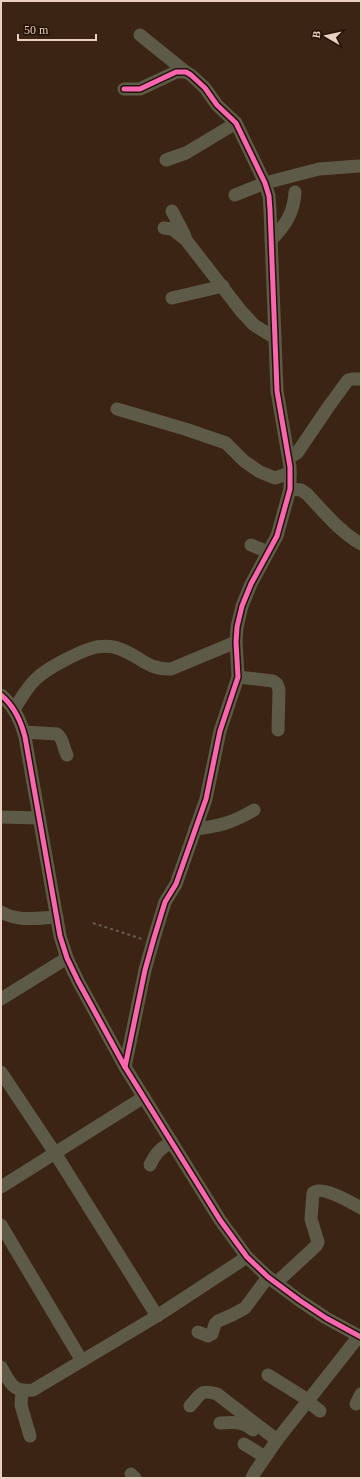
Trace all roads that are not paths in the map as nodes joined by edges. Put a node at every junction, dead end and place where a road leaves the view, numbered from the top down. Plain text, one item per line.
1 (140, 35) dead end
2 (186, 72) junction
3 (124, 89) dead end
4 (236, 123) junction
5 (166, 160) dead end
6 (359, 166) dead end
7 (265, 183) junction
8 (295, 192) dead end
9 (234, 195) dead end
10 (172, 211) dead end
11 (164, 228) dead end
12 (186, 240) junction
13 (271, 240) junction
14 (223, 286) junction
15 (172, 298) dead end
16 (275, 338) junction
17 (361, 379) edge
18 (117, 409) dead end
19 (289, 458) junction
20 (290, 474) junction
21 (290, 489) junction
22 (361, 544) edge
23 (251, 546) dead end
24 (268, 552) junction
25 (236, 642) junction
26 (238, 677) junction
27 (1, 695) edge
28 (14, 709) junction
29 (278, 730) dead end
30 (24, 732) junction
31 (66, 755) dead end
32 (254, 810) dead end
33 (1, 817) edge
34 (39, 818) junction
35 (195, 829) junction
36 (1, 912) edge
37 (57, 917) junction
38 (67, 958) junction
39 (1, 999) edge
40 (125, 1067) junction
41 (1, 1072) edge
42 (144, 1097) junction
43 (172, 1142) junction
44 (55, 1154) junction
45 (150, 1165) dead end
46 (1, 1188) edge
47 (361, 1208) edge
48 (1, 1225) edge
49 (247, 1257) junction
50 (272, 1280) junction
51 (157, 1316) junction
52 (198, 1332) dead end
53 (360, 1336) edge
54 (82, 1361) junction
55 (1, 1367) edge
56 (268, 1375) dead end
57 (22, 1391) junction
58 (308, 1400) junction
59 (190, 1406) dead end
60 (320, 1411) dead end
61 (220, 1423) dead end
62 (30, 1436) dead end
63 (244, 1444) dead end
64 (272, 1448) junction
65 (252, 1478) edge

1 - 2 street
2 - 3 street
2 - 4 street
4 - 5 street
4 - 7 street
6 - 7 street
7 - 9 street
7 - 13 street
8 - 13 street
10 - 12 street
11 - 12 street
12 - 14 street
13 - 16 street
14 - 15 street
14 - 16 street
16 - 19 street
17 - 19 street
18 - 20 street
19 - 20 street
20 - 21 street
21 - 22 street
21 - 24 street
23 - 24 street
24 - 25 street
25 - 26 street
25 - 28 street
26 - 29 street
26 - 35 street
27 - 28 street
28 - 30 street
30 - 31 street
30 - 34 street
32 - 35 street
33 - 34 street
34 - 37 street
35 - 40 street
36 - 37 street
37 - 38 street
38 - 39 street
38 - 40 street
40 - 42 street
41 - 44 street
42 - 43 street
42 - 44 street
43 - 45 street
43 - 49 street
44 - 46 street
44 - 51 street
47 - 50 street
48 - 54 street
49 - 50 street
49 - 51 street
50 - 52 street
50 - 53 street
51 - 54 street
53 - 58 street
54 - 57 street
55 - 57 street
56 - 58 street
57 - 62 street
58 - 60 street
58 - 64 street
59 - 64 street
61 - 64 street
63 - 64 street
64 - 65 street

